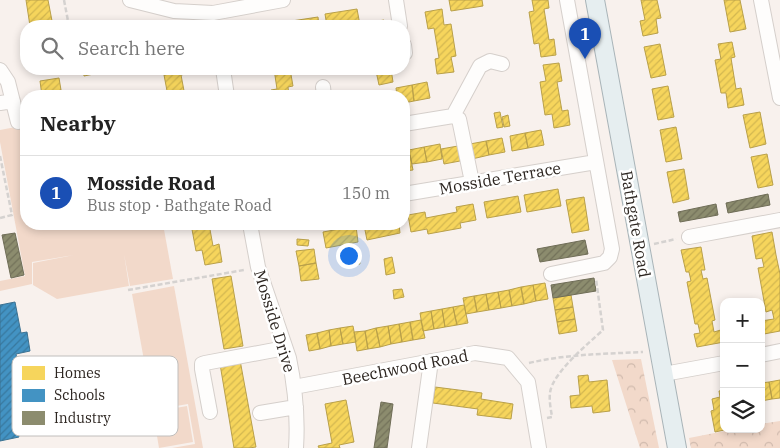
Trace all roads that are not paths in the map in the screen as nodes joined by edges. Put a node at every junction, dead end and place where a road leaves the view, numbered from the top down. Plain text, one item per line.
1 (130, 0) edge
2 (283, 0) edge
3 (396, 0) edge
4 (567, 0) edge
5 (595, 0) edge
6 (761, 0) edge
7 (214, 20) edge
8 (399, 20) edge
9 (502, 64) dead end
10 (777, 66) edge
11 (0, 70) edge
12 (224, 75) edge
13 (227, 90) edge
14 (780, 98) edge
15 (6, 102) edge
16 (453, 116) junction
17 (18, 122) dead end
18 (410, 123) edge
19 (596, 162) junction
20 (472, 182) junction
21 (410, 193) edge
22 (780, 220) edge
23 (251, 230) edge
24 (689, 237) road end
25 (551, 274) dead end
26 (285, 348) junction
27 (780, 351) edge
28 (765, 354) edge
29 (431, 361) junction
30 (720, 363) edge
31 (664, 374) junction
32 (294, 387) junction
33 (296, 406) junction
34 (210, 412) dead end
35 (260, 413) dead end
36 (296, 448) edge
37 (420, 448) edge
38 (540, 448) edge
39 (677, 448) edge

1 - 7 street
2 - 7 street
3 - 8 street
4 - 19 street
5 - 31 main road, Bathgate Road
6 - 10 street
9 - 16 street
10 - 14 street
11 - 15 street
12 - 13 street
15 - 17 street
16 - 18 street
16 - 20 street
19 - 20 street, Mosside Terrace
19 - 25 street
20 - 21 street, Mosside Terrace
22 - 24 street
23 - 26 street, Mosside Drive
26 - 32 street, Mosside Drive
26 - 34 street
27 - 28 street
29 - 32 street, Beechwood Road
29 - 37 street
29 - 38 street, Beechwood Road
30 - 31 street
31 - 39 main road, Bathgate Road
32 - 33 street, Mosside Drive
33 - 35 street
33 - 36 street, Mosside Drive

